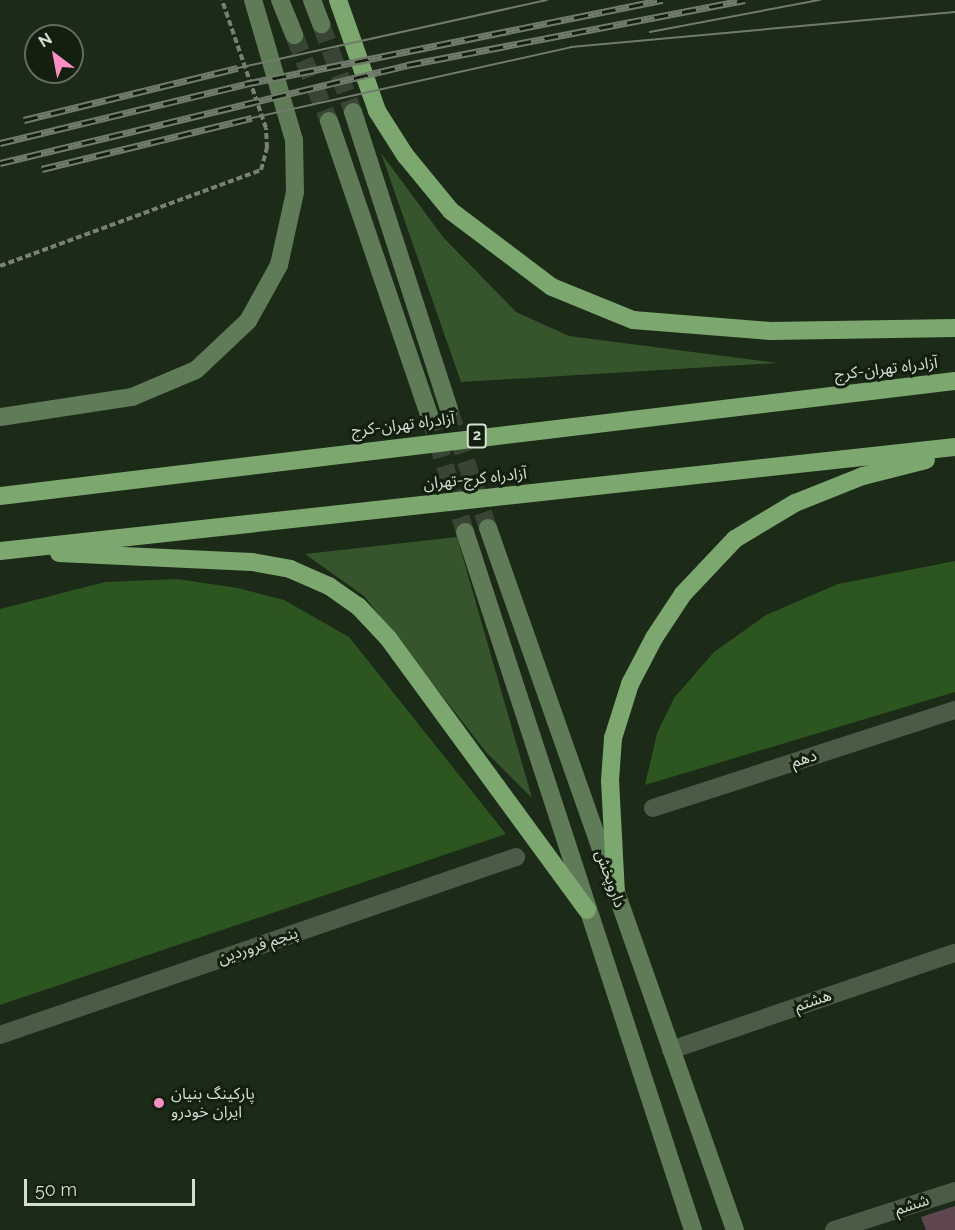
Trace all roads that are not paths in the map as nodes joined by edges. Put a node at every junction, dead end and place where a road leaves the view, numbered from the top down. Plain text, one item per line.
1 (253, 0) edge
2 (280, 0) edge
3 (312, 0) edge
4 (338, 0) edge
5 (321, 24) tunnel mouth
6 (294, 35) tunnel mouth
7 (353, 112) tunnel mouth
8 (329, 121) tunnel mouth
9 (955, 328) edge
10 (955, 381) edge
11 (449, 410) tunnel mouth
12 (429, 414) tunnel mouth
13 (0, 417) edge
14 (955, 447) edge
15 (955, 452) edge
16 (0, 496) edge
17 (488, 528) tunnel mouth
18 (465, 532) tunnel mouth
19 (1, 551) edge
20 (955, 710) edge
21 (653, 808) dead end
22 (516, 857) dead end
23 (616, 894) junction
24 (586, 910) junction
25 (955, 952) edge
26 (0, 1035) edge
27 (671, 1050) junction
28 (955, 1191) edge
29 (693, 1230) edge
30 (735, 1230) edge
31 (834, 1230) edge

1 - 13 street
2 - 6 street
3 - 5 street
4 - 9 highway
7 - 11 street
8 - 12 street
10 - 16 highway, آزادراه تهران-کرج / 2
14 - 19 highway, آزادراه کرج-تهران
15 - 23 highway
17 - 23 street, داروپخش
18 - 24 street, داروپخش
19 - 24 highway
20 - 21 street, دهم
22 - 26 street, پنجم فروردین
23 - 27 street, داروپخش
24 - 29 street, داروپخش
25 - 27 street, هشتم
27 - 30 street, داروپخش
28 - 31 street, ششم

